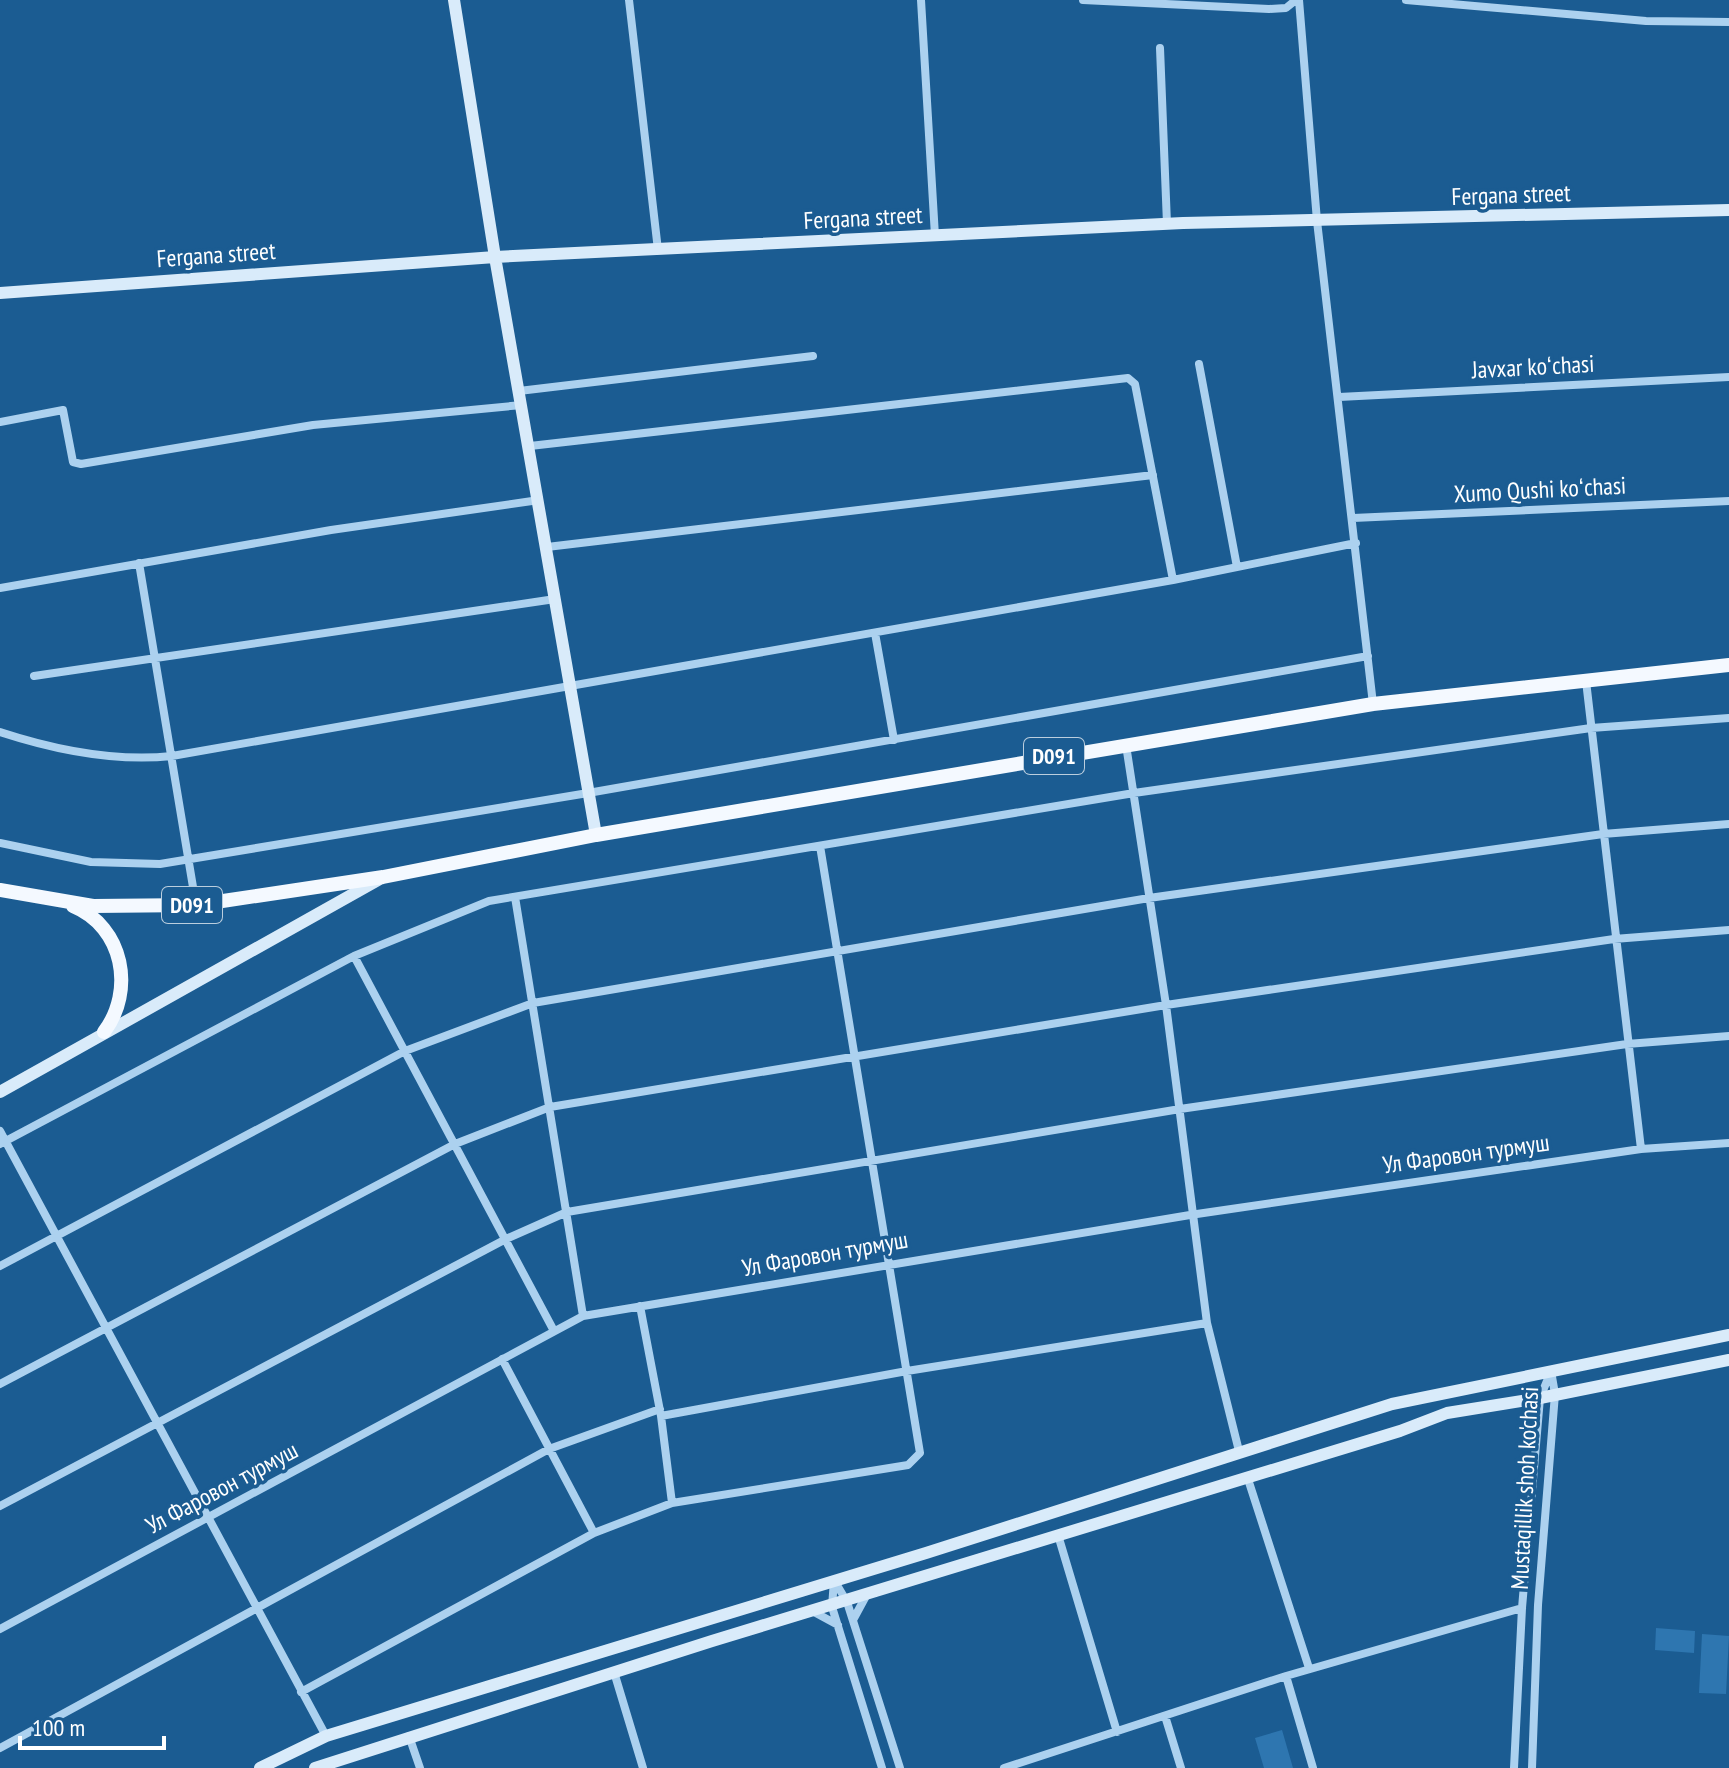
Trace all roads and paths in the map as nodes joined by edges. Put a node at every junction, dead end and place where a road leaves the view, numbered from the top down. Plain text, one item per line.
1 (454, 0) edge
2 (629, 0) edge
3 (921, 0) edge
4 (1083, 0) edge
5 (1298, 0) edge
6 (1406, 0) edge
7 (1528, 5) edge
8 (1729, 22) edge
9 (1160, 48) dead end
10 (1729, 210) edge
11 (1317, 221) junction
12 (1167, 224) junction
13 (935, 236) junction
14 (658, 250) junction
15 (495, 257) junction
16 (0, 293) edge
17 (813, 356) dead end
18 (1199, 364) dead end
19 (1729, 377) edge
20 (519, 391) junction
21 (1339, 397) junction
22 (522, 405) junction
23 (0, 422) edge
24 (530, 446) junction
25 (1153, 475) junction
26 (539, 500) junction
27 (1729, 501) edge
28 (1353, 518) junction
29 (1356, 543) junction
30 (547, 547) junction
31 (139, 563) junction
32 (1237, 567) junction
33 (1173, 580) junction
34 (0, 588) edge
35 (555, 599) junction
36 (875, 633) junction
37 (1368, 656) junction
38 (155, 658) junction
39 (1729, 665) edge
40 (34, 676) dead end
41 (1586, 681) junction
42 (569, 687) junction
43 (1373, 704) junction
44 (1729, 718) edge
45 (1591, 728) junction
46 (0, 732) edge
47 (894, 740) junction
48 (1126, 744) junction
49 (172, 756) junction
50 (588, 793) junction
51 (1134, 793) junction
52 (1729, 824) edge
53 (1603, 834) junction
54 (596, 835) junction
55 (0, 843) edge
56 (820, 846) junction
57 (189, 859) junction
58 (383, 877) junction
59 (0, 890) edge
60 (515, 897) junction
61 (1149, 898) junction
62 (58, 901) junction
63 (196, 905) junction
64 (1729, 930) edge
65 (1614, 939) junction
66 (837, 951) junction
67 (354, 956) junction
68 (533, 1003) junction
69 (1166, 1005) junction
70 (104, 1032) junction
71 (1729, 1036) edge
72 (1627, 1044) junction
73 (405, 1051) junction
74 (854, 1056) junction
75 (0, 1092) edge
76 (550, 1107) junction
77 (1180, 1109) junction
78 (0, 1131) edge
79 (3, 1143) edge
80 (1729, 1143) edge
81 (455, 1144) junction
82 (1641, 1149) junction
83 (872, 1161) junction
84 (567, 1212) junction
85 (1190, 1215) junction
86 (57, 1236) junction
87 (506, 1239) junction
88 (887, 1264) junction
89 (0, 1266) edge
90 (640, 1306) junction
91 (583, 1316) junction
92 (1207, 1323) junction
93 (104, 1329) junction
94 (554, 1331) junction
95 (1729, 1335) edge
96 (502, 1359) junction
97 (1729, 1360) edge
98 (1551, 1370) junction
99 (907, 1371) junction
100 (1505, 1380) junction
101 (0, 1384) edge
102 (1555, 1394) junction
103 (1540, 1398) junction
104 (1499, 1405) junction
105 (661, 1413) junction
106 (156, 1423) junction
107 (549, 1449) junction
108 (1239, 1451) junction
109 (1247, 1476) junction
110 (672, 1503) junction
111 (0, 1506) edge
112 (207, 1519) junction
113 (594, 1533) junction
114 (1058, 1535) junction
115 (834, 1580) junction
116 (806, 1588) junction
117 (866, 1596) junction
118 (847, 1602) junction
119 (832, 1607) junction
120 (1522, 1608) junction
121 (258, 1611) junction
122 (814, 1612) junction
123 (853, 1621) junction
124 (839, 1625) junction
125 (0, 1629) edge
126 (1309, 1668) junction
127 (614, 1672) junction
128 (1286, 1676) junction
129 (301, 1692) junction
130 (1165, 1716) junction
131 (1117, 1732) junction
132 (326, 1736) junction
133 (409, 1736) junction
134 (0, 1748) edge
135 (260, 1768) edge
136 (315, 1768) edge
137 (420, 1768) edge
138 (643, 1768) edge
139 (882, 1768) edge
140 (900, 1768) edge
141 (1004, 1768) edge
142 (1181, 1768) edge
143 (1313, 1768) edge
144 (1514, 1768) edge
145 (1532, 1768) edge

1 - 15 street
2 - 14 street
3 - 13 street
4 - 5 street
5 - 11 street
6 - 7 street
7 - 8 street
9 - 12 street
10 - 11 street, Fergana street
11 - 12 street, Fergana street
11 - 21 street
12 - 13 street, Fergana street
13 - 14 street, Fergana street
14 - 15 street, Fergana street
15 - 16 street, Fergana street
15 - 20 street
17 - 20 street
18 - 32 street
19 - 21 street, Javxar koʻchasi
20 - 22 street
21 - 28 street
22 - 23 street
22 - 24 street
24 - 25 street
24 - 26 street
25 - 30 street
25 - 33 street
26 - 30 street
26 - 31 street
27 - 28 street, Xumo Qushi koʻchasi
28 - 29 street
29 - 32 street
29 - 37 street
30 - 35 street
31 - 34 street
31 - 38 street
32 - 33 street
33 - 36 street
35 - 38 street
35 - 42 street
36 - 42 street
36 - 47 street
37 - 43 street
37 - 47 street
38 - 40 street
38 - 49 street
39 - 41 main road, D091
41 - 43 main road, D091
41 - 45 street
42 - 49 street
42 - 50 street
43 - 48 main road, D091
44 - 45 street
45 - 51 street
45 - 53 street
46 - 49 street
47 - 50 street
48 - 51 street
48 - 54 main road, D091
49 - 57 street
50 - 54 street
50 - 57 street
51 - 56 street
51 - 61 street
52 - 53 street
53 - 61 street
53 - 65 street
54 - 58 main road, D091
55 - 57 street
56 - 60 street
56 - 66 street
57 - 63 street
58 - 63 main road, D091
58 - 70 street
59 - 62 main road, D091
60 - 67 street
60 - 68 street
61 - 66 street
61 - 69 street
62 - 63 main road, D091
62 - 70 main road
64 - 65 street
65 - 69 street
65 - 72 street
66 - 68 street
66 - 74 street
67 - 73 street
67 - 79 street
68 - 73 street
68 - 76 street
69 - 74 street
69 - 77 street
70 - 75 street
71 - 72 street
72 - 77 street
72 - 82 street
73 - 81 street
73 - 86 street
74 - 76 street
74 - 83 street
76 - 81 street
76 - 84 street
77 - 83 street
77 - 85 street
78 - 79 street
79 - 86 street
80 - 82 street, Ул Фаровон турмуш
81 - 87 street
81 - 93 street
82 - 85 street, Ул Фаровон турмуш
83 - 84 street
83 - 88 street
84 - 87 street
84 - 91 street
85 - 88 street, Ул Фаровон турмуш
85 - 92 street
86 - 89 street
86 - 93 street
87 - 94 street
87 - 106 street
88 - 90 street, Ул Фаровон турмуш
88 - 99 street
90 - 91 street, Ул Фаровон турмуш
90 - 105 street
91 - 94 street, Ул Фаровон турмуш
92 - 99 street
92 - 108 street
93 - 101 street
93 - 106 street
94 - 96 street, Ул Фаровон турмуш
95 - 98 street
96 - 107 street
96 - 112 street, Ул Фаровон турмуш
97 - 102 street
98 - 100 street
98 - 102 street, Mustaqillik shoh ko'chasi
98 - 103 street, Mustaqillik shoh ko'chasi
99 - 105 street
99 - 110 street
100 - 104 street
100 - 108 street
102 - 103 street
102 - 145 street, Mustaqillik shoh ko'chasi
103 - 104 street
103 - 120 street, Mustaqillik shoh ko'chasi
104 - 109 street
105 - 107 street
105 - 110 street
106 - 111 street
106 - 112 street
107 - 113 street
107 - 121 street
108 - 115 street
109 - 114 street
109 - 126 street
110 - 113 street
112 - 121 street
112 - 125 street, Ул Фаровон турмуш
113 - 129 street
114 - 117 street
114 - 131 street
115 - 116 street
115 - 118 street
115 - 119 street
116 - 122 street
116 - 132 street
117 - 118 street
117 - 123 street
118 - 119 street
118 - 123 street
119 - 122 street
119 - 124 street
120 - 126 street
120 - 144 street, Mustaqillik shoh ko'chasi
121 - 129 street
121 - 134 street
122 - 124 street
122 - 127 street
123 - 140 street
124 - 139 street
126 - 128 street
127 - 133 street
127 - 138 street
128 - 130 street
128 - 143 street
129 - 132 street
130 - 131 street
130 - 142 street
131 - 141 street
132 - 135 street
133 - 136 street
133 - 137 street

